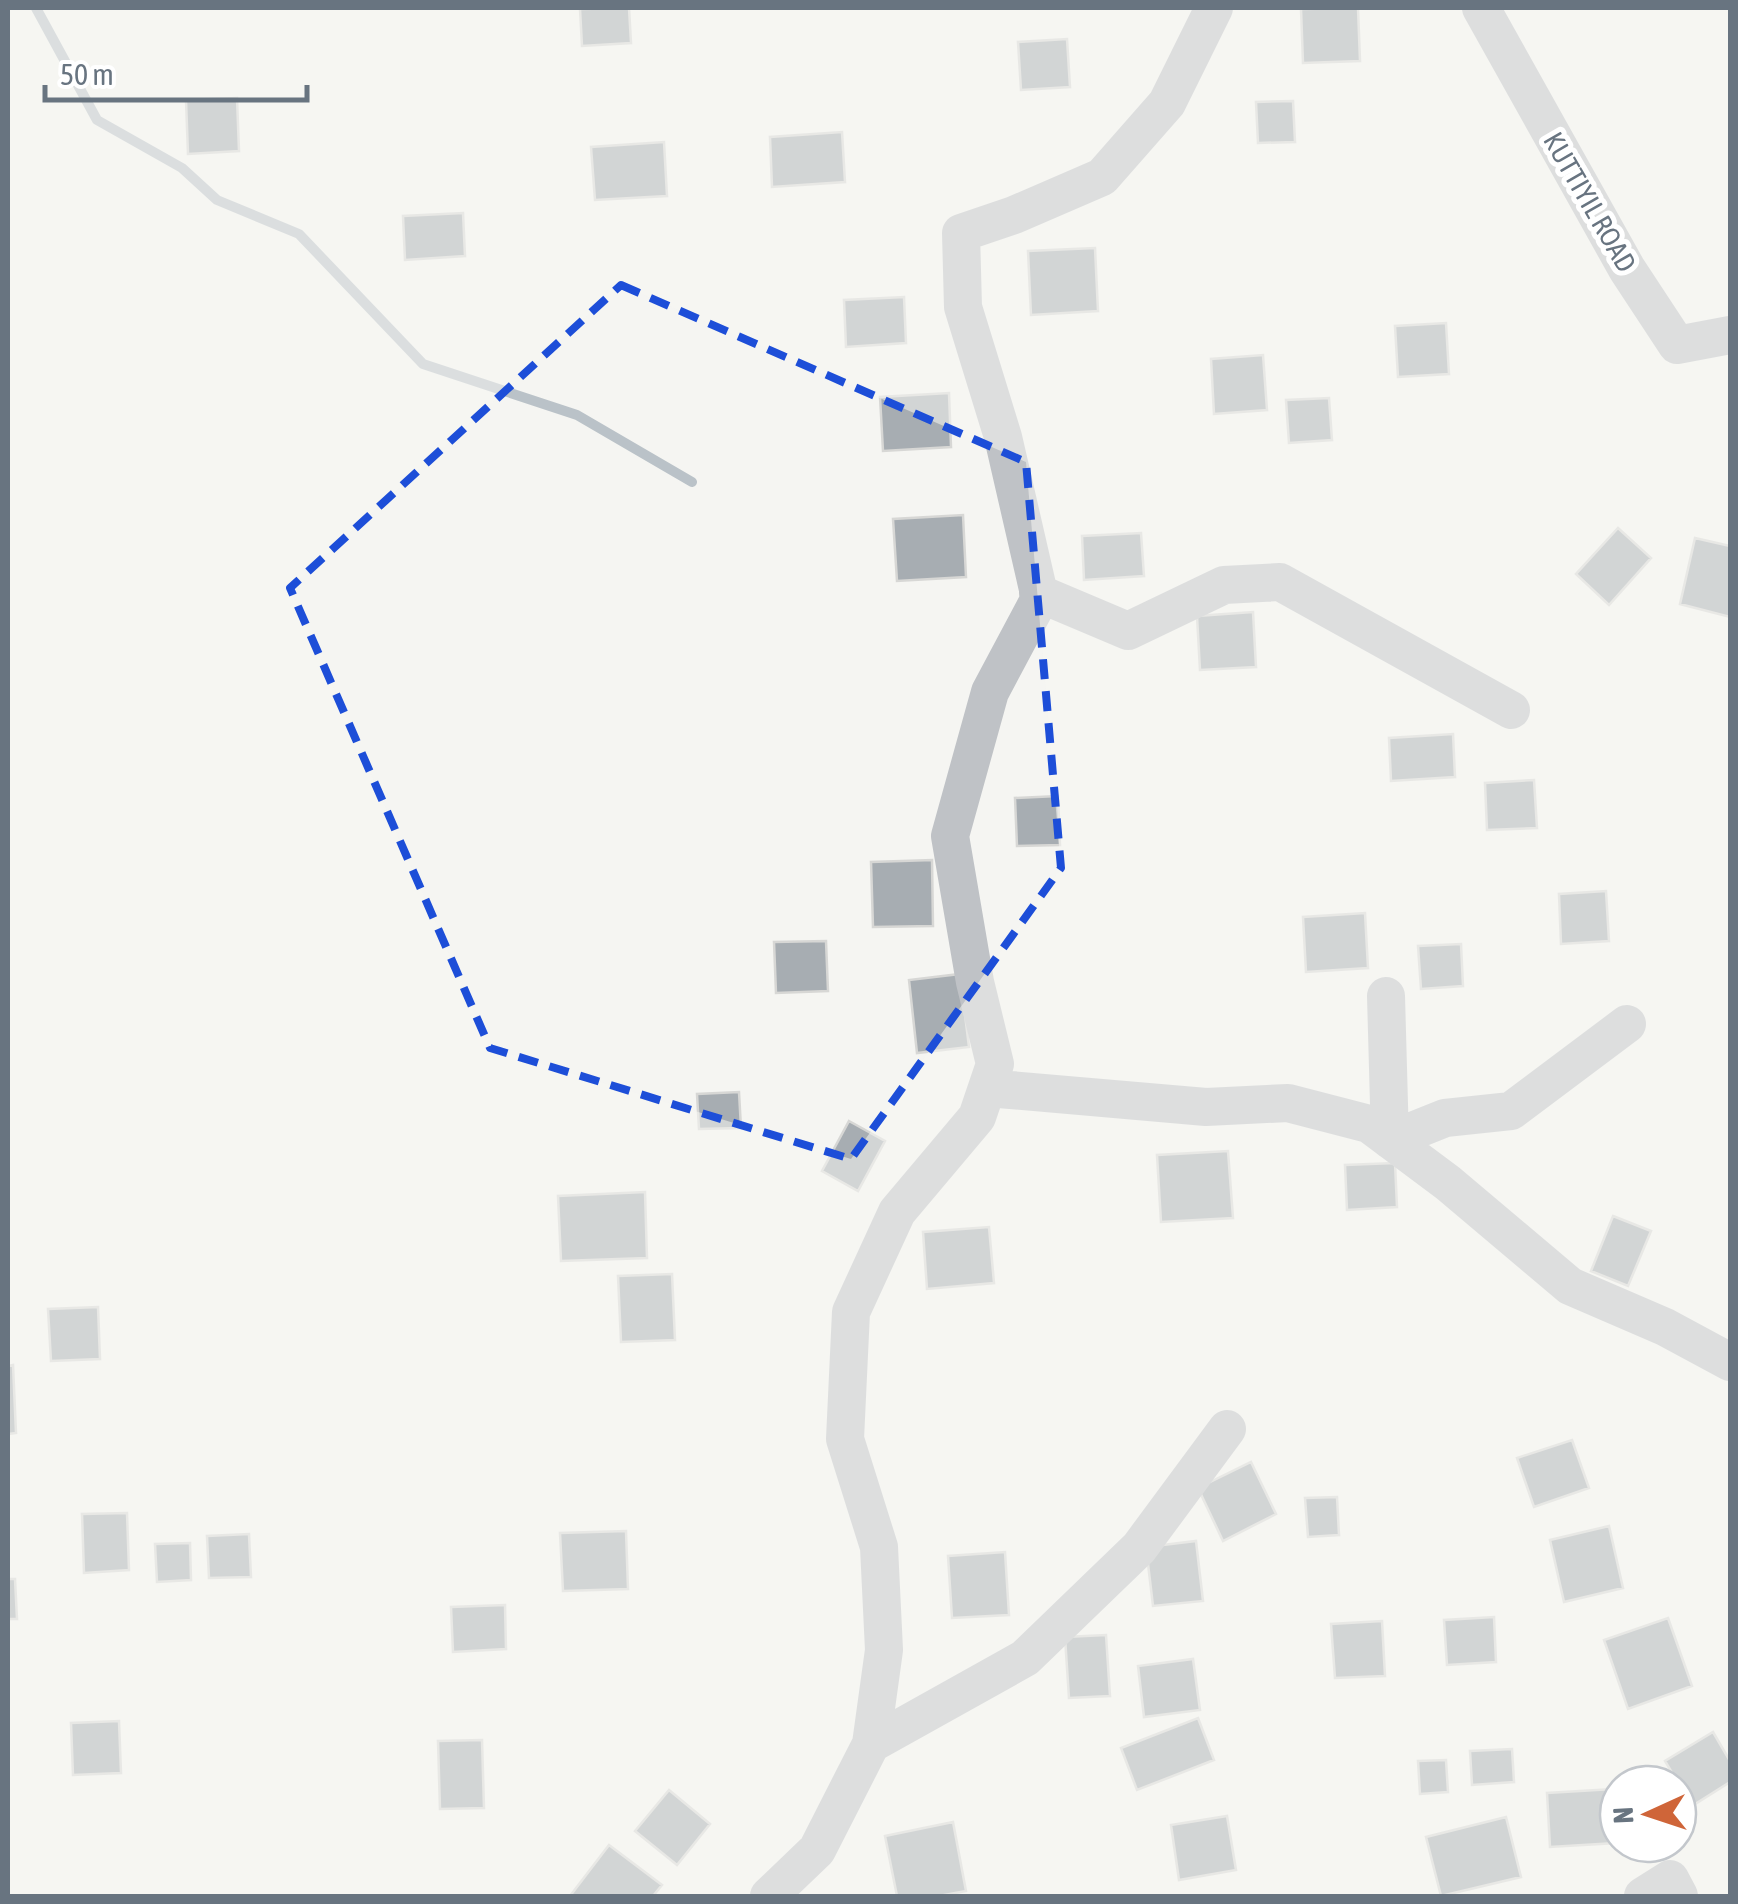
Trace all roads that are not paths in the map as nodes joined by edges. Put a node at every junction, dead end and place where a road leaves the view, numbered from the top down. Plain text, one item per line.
1 (1214, 8) edge
2 (1481, 8) edge
3 (1730, 334) edge
4 (1038, 593) junction
5 (1511, 710) dead end
6 (1386, 996) dead end
7 (1628, 1024) dead end
8 (987, 1088) junction
9 (1390, 1140) junction
10 (1730, 1362) edge
11 (1227, 1428) dead end
12 (871, 1744) junction
13 (769, 1896) edge
14 (1643, 1896) edge
15 (1679, 1896) edge

1 - 4 street
2 - 3 street, KUTTIYIL ROAD
4 - 5 street
4 - 8 street
6 - 9 street
7 - 9 street
8 - 9 street
8 - 12 street
9 - 10 street
11 - 12 street
12 - 13 street
14 - 15 street

